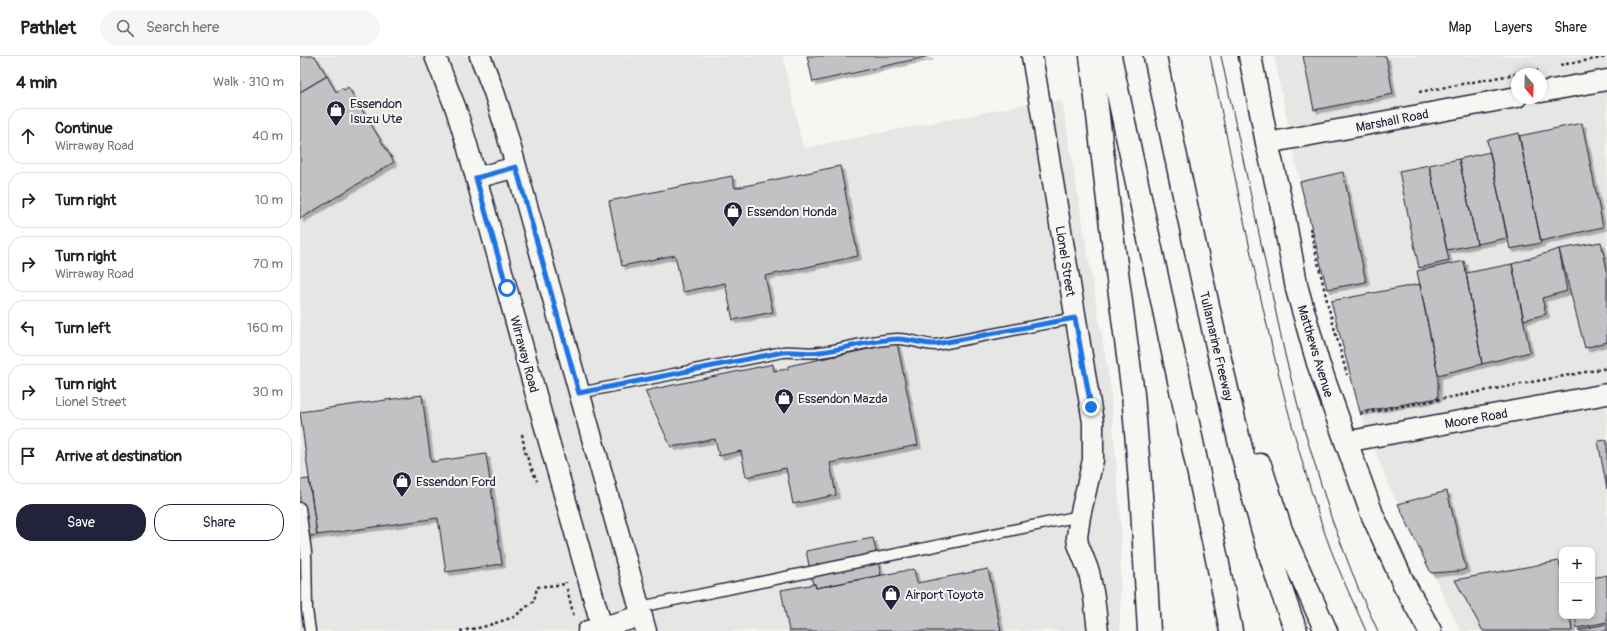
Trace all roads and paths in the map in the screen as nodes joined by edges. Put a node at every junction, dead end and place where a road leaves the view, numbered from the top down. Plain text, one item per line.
1 (435, 56) edge
2 (480, 56) edge
3 (1032, 56) edge
4 (1092, 56) edge
5 (1110, 56) edge
6 (1155, 56) edge
7 (1250, 56) edge
8 (1607, 56) edge
9 (1552, 67) dead end
10 (1511, 74) edge
11 (1607, 80) edge
12 (1547, 91) edge
13 (1411, 93) dead end
14 (1511, 98) edge
15 (1267, 143) junction
16 (516, 167) junction
17 (476, 178) junction
18 (1184, 197) junction
19 (1308, 220) dead end
20 (1075, 318) junction
21 (1607, 368) edge
22 (1348, 378) dead end
23 (579, 393) junction
24 (1607, 394) edge
25 (1358, 414) dead end
26 (522, 434) dead end
27 (1345, 442) junction
28 (538, 484) dead end
29 (300, 508) edge
30 (1080, 516) junction
31 (564, 577) dead end
32 (566, 584) junction
33 (643, 618) edge
34 (483, 627) junction
35 (592, 628) edge
36 (310, 631) edge
37 (460, 631) edge
38 (483, 631) edge
39 (1098, 631) edge
40 (1149, 631) edge
41 (1231, 631) edge
42 (1296, 631) edge
43 (1326, 631) edge
44 (1430, 631) edge

1 - 17 street, Wirraway Road
2 - 16 street
3 - 20 street, Lionel Street
4 - 40 main road
5 - 41 main road
6 - 18 main road, Tullamarine Freeway
7 - 15 main road, Matthews Avenue
8 - 9 path
10 - 13 path
11 - 12 street
14 - 15 street, Marshall Road
15 - 27 main road, Matthews Avenue
16 - 17 street
16 - 23 street
17 - 35 street, Wirraway Road
18 - 42 main road, Tullamarine Freeway
18 - 43 main road
19 - 22 path
20 - 23 lane
20 - 30 street, Lionel Street
21 - 25 path
23 - 33 street
24 - 27 street, Moore Road
26 - 28 path
27 - 44 main road, Matthews Avenue
29 - 36 lane
30 - 33 lane
30 - 39 street, Lionel Street
31 - 32 path
32 - 34 path
32 - 35 path
33 - 35 street
34 - 37 path
34 - 38 path

